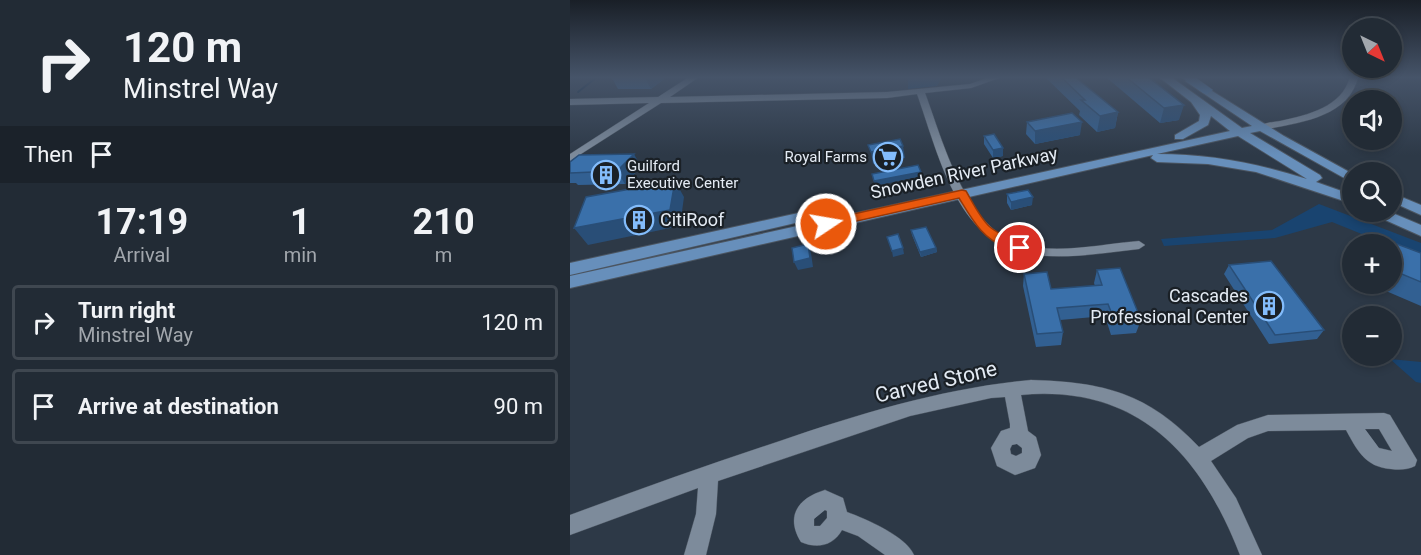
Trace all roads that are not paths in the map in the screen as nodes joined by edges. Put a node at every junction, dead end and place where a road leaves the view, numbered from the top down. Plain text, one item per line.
1 (654, 103) edge
2 (924, 103) edge
3 (1195, 103) edge
4 (1199, 103) edge
5 (1225, 103) edge
6 (1335, 103) edge
7 (1257, 124) junction
8 (1236, 129) junction
9 (1179, 136) junction
10 (570, 158) edge
11 (1084, 166) junction
12 (1342, 172) edge
13 (959, 189) junction
14 (1342, 192) edge
15 (1342, 195) edge
16 (1402, 202) edge
17 (1421, 211) edge
18 (1401, 222) edge
19 (1421, 231) edge
20 (1139, 246) dead end
21 (570, 269) edge
22 (570, 282) edge
23 (1011, 388) junction
24 (1352, 423) dead end
25 (1019, 435) dead end
26 (1197, 459) junction
27 (709, 474) junction
28 (838, 518) dead end
29 (570, 525) edge
30 (901, 554) edge
31 (695, 555) edge
32 (1251, 555) edge

1 - 10 street
2 - 13 street
3 - 9 main road
4 - 8 main road
5 - 7 main road
6 - 7 street
7 - 8 main road, Snowden River Parkway
7 - 12 main road
8 - 9 main road, Snowden River Parkway
8 - 11 main road, Snowden River Parkway
8 - 14 main road
9 - 13 main road, Snowden River Parkway
11 - 13 main road, Snowden River Parkway
11 - 15 main road
13 - 20 street
13 - 21 main road, Snowden River Parkway
13 - 22 main road, Snowden River Parkway
16 - 17 main road
18 - 19 main road
23 - 25 street
23 - 26 street, Carved Stone
23 - 27 street, Carved Stone
24 - 26 street
26 - 32 street, Carved Stone
27 - 29 street, Carved Stone
27 - 31 street
28 - 30 street

